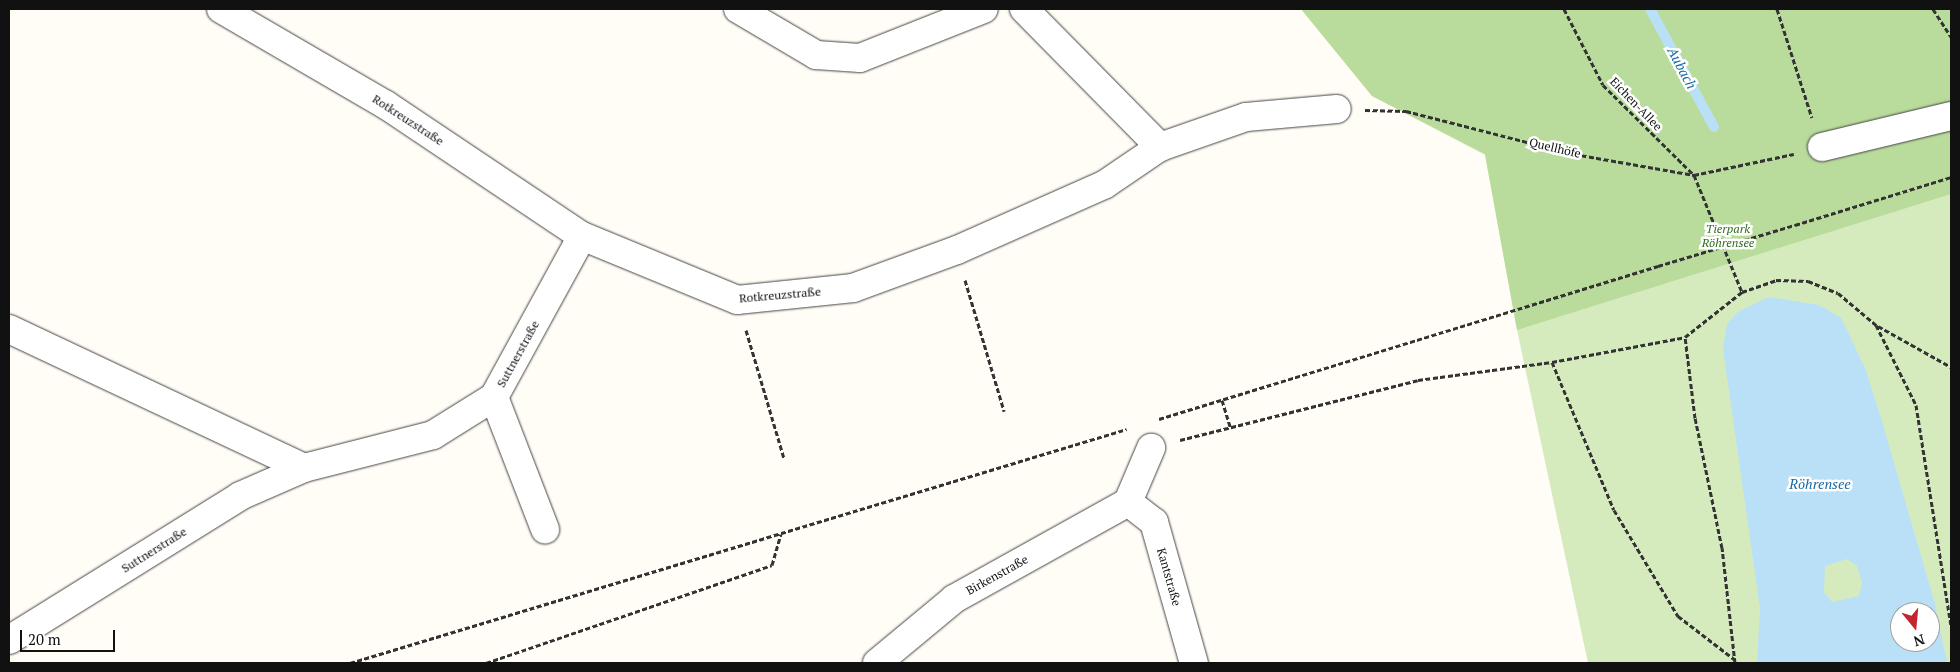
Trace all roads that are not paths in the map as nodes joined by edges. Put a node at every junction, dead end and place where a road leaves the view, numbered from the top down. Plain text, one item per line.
1 (221, 9) edge
2 (738, 9) edge
3 (984, 9) edge
4 (1024, 9) edge
5 (1337, 109) road end
6 (1951, 116) edge
7 (1160, 147) junction
8 (1822, 147) road end
9 (582, 236) junction
10 (9, 329) edge
11 (494, 397) junction
12 (1151, 448) road end
13 (304, 468) junction
14 (1128, 502) junction
15 (545, 529) dead end
16 (9, 640) edge
17 (876, 663) edge
18 (1194, 663) edge

1 - 9 street, Rotkreuzstraße
2 - 3 street
4 - 7 street
5 - 7 street
6 - 8 street
7 - 9 street, Rotkreuzstraße
9 - 11 street, Suttnerstraße
10 - 13 street
11 - 13 street, Suttnerstraße
11 - 15 street
12 - 14 street
13 - 16 street, Suttnerstraße
14 - 17 street, Birkenstraße
14 - 18 street, Kantstraße

